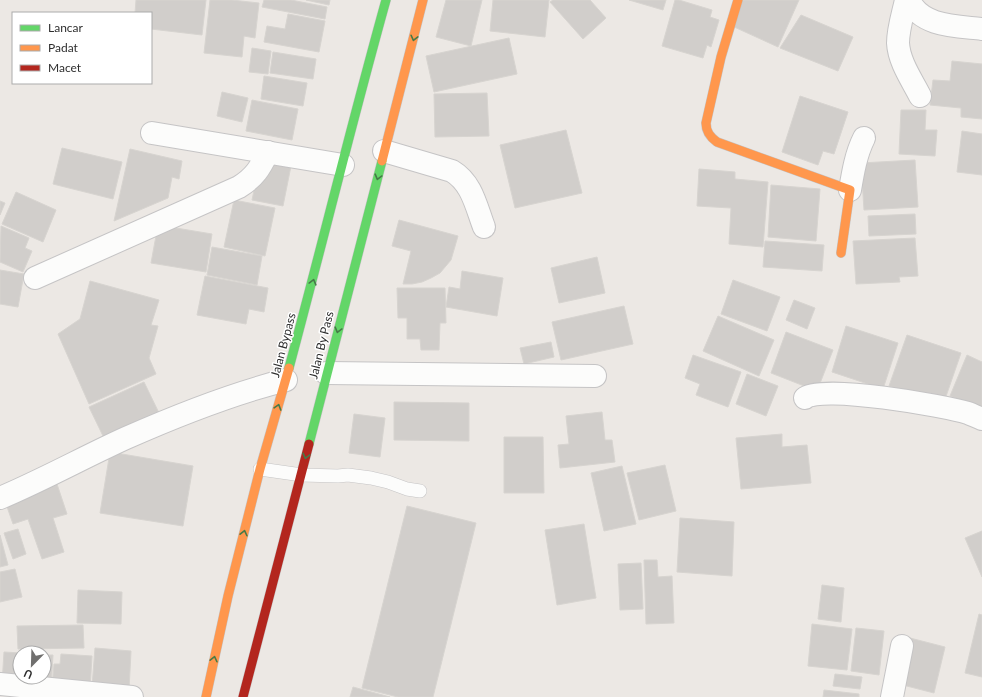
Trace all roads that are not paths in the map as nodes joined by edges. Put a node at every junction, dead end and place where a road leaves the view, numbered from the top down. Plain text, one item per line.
1 (386, 0) edge
2 (423, 0) edge
3 (738, 0) edge
4 (906, 0) edge
5 (909, 0) edge
6 (982, 29) edge
7 (920, 96) dead end
8 (152, 133) dead end
9 (864, 138) dead end
10 (384, 151) junction
11 (268, 152) junction
12 (343, 165) junction
13 (850, 190) junction
14 (484, 227) dead end
15 (841, 253) dead end
16 (35, 278) dead end
17 (326, 373) junction
18 (595, 376) dead end
19 (286, 380) junction
20 (805, 398) dead end
21 (982, 419) edge
22 (260, 469) junction
23 (302, 475) junction
24 (420, 491) dead end
25 (0, 498) edge
26 (902, 646) dead end
27 (0, 684) edge
28 (132, 697) edge
29 (206, 697) edge
30 (243, 697) edge
31 (892, 697) edge

1 - 12 main road, Jalan Bypass
2 -> 10 main road, Jalan By Pass
3 - 13 main road
4 - 7 street
5 - 6 street
8 - 11 street
9 - 13 street
10 - 14 street
10 -> 17 main road, Jalan By Pass
11 - 12 street
11 - 16 street
19 -> 12 main road, Jalan Bypass
13 - 15 main road
17 - 18 street
17 -> 23 main road, Jalan By Pass
22 -> 19 main road, Jalan Bypass
19 - 25 street
20 - 21 street
22 - 23 lane
29 -> 22 main road, Jalan Bypass
23 - 24 lane
23 - 30 main road, Jalan By Pass
26 - 31 street
27 - 28 street

